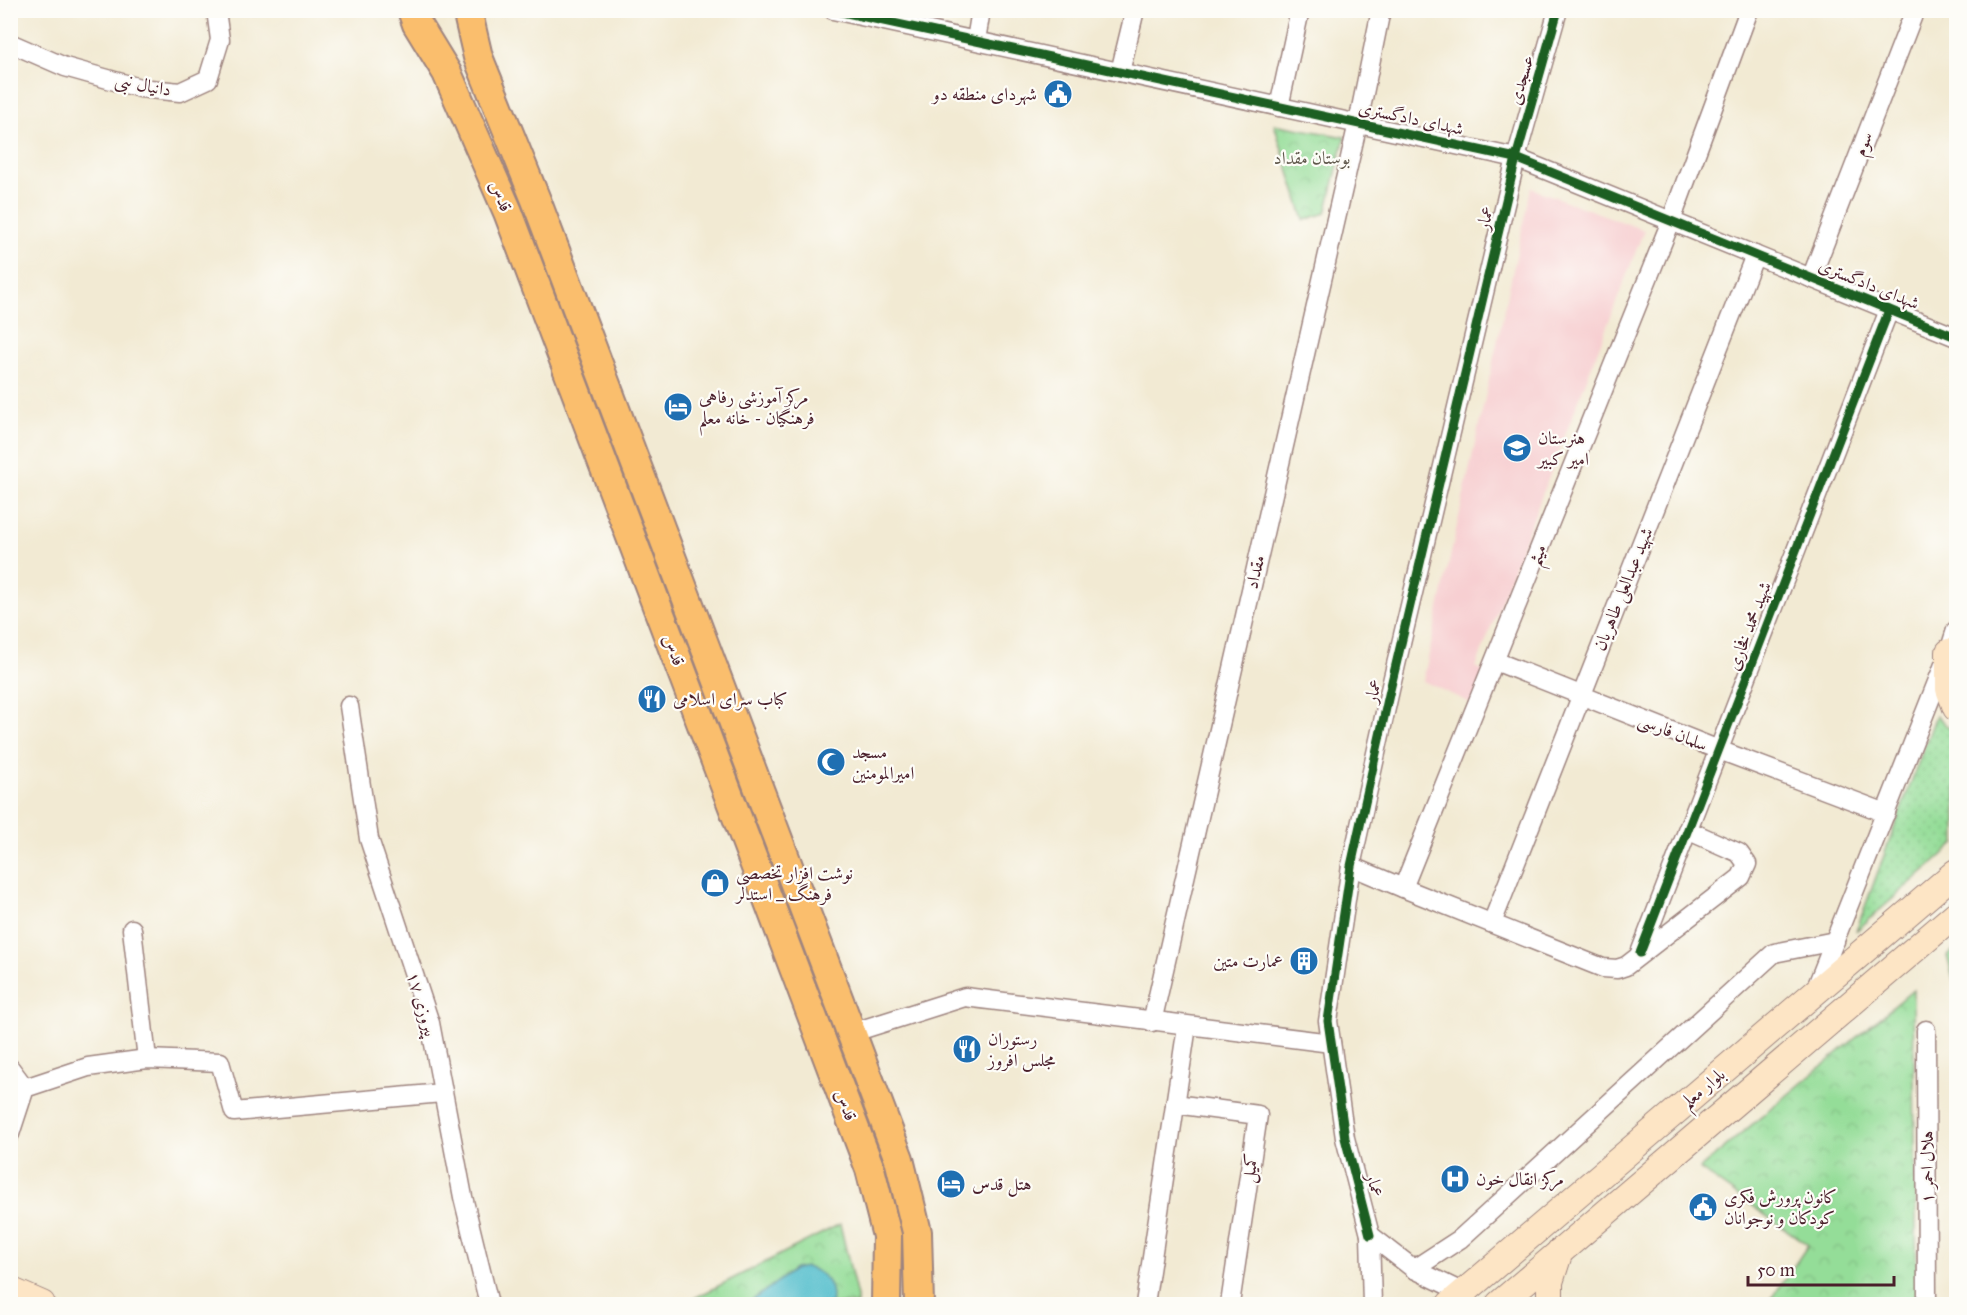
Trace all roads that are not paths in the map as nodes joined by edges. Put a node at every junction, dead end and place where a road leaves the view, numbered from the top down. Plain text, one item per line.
1 (216, 10) edge
2 (465, 10) edge
3 (833, 10) edge
4 (981, 10) edge
5 (1135, 10) edge
6 (1300, 10) edge
7 (1381, 10) edge
8 (1558, 10) edge
9 (1749, 10) edge
10 (1915, 10) edge
11 (414, 17) edge
12 (976, 40) junction
13 (10, 43) edge
14 (1119, 72) junction
15 (1279, 107) junction
16 (1358, 123) junction
17 (1516, 158) junction
18 (1671, 221) junction
19 (1755, 255) junction
20 (1811, 278) junction
21 (1889, 310) junction
22 (1956, 337) edge
23 (1953, 641) edge
24 (1495, 661) junction
25 (1582, 695) junction
26 (349, 706) dead end
27 (1956, 708) edge
28 (1719, 750) junction
29 (1886, 813) junction
30 (1687, 830) junction
31 (1351, 866) junction
32 (1956, 872) edge
33 (1402, 888) junction
34 (1956, 914) edge
35 (1492, 923) junction
36 (132, 929) dead end
37 (1835, 941) junction
38 (1640, 953) junction
39 (1814, 993) junction
40 (1152, 1022) junction
41 (1186, 1026) junction
42 (1926, 1030) dead end
43 (851, 1033) junction
44 (1331, 1043) junction
45 (147, 1059) junction
46 (10, 1068) edge
47 (26, 1088) junction
48 (442, 1093) junction
49 (1175, 1104) junction
50 (10, 1134) edge
51 (1370, 1235) junction
52 (1560, 1251) junction
53 (1414, 1269) junction
54 (10, 1290) edge
55 (1457, 1299) edge
56 (42, 1305) edge
57 (489, 1305) edge
58 (886, 1305) edge
59 (919, 1305) edge
60 (1145, 1305) edge
61 (1230, 1305) edge
62 (1372, 1305) edge
63 (1498, 1305) edge
64 (1550, 1305) edge
65 (1927, 1305) edge

1 - 13 street, دانیال نبی
2 - 11 main road
2 - 43 main road, قدس
3 - 12 street, شهدای دادگستری
4 - 12 street
5 - 14 street
6 - 15 street
7 - 16 street, مقداد
8 - 17 street, عسجدی
9 - 18 street, میثم
10 - 20 street, سوم
11 - 58 main road, قدس
12 - 14 street, شهدای دادگستری
14 - 15 street, شهدای دادگستری
15 - 16 street, شهدای دادگستری
16 - 17 street, شهدای دادگستری
16 - 40 street, مقداد
17 - 18 street, شهدای دادگستری
17 - 31 street, عمار
18 - 19 street, شهدای دادگستری
18 - 24 street, میثم
19 - 20 street, شهدای دادگستری
19 - 25 street, شهید عبدالعلی طاهریان
20 - 21 street, شهدای دادگستری
21 - 22 street, شهدای دادگستری
21 - 28 street, شهید محمد فخاری
23 - 27 main road
23 - 29 street
24 - 25 street, سلمان فارسی
24 - 33 street, میثم
25 - 28 street, سلمان فارسی
25 - 35 street, شهید عبدالعلی طاهریان
26 - 48 street, پیروزی ۱۷
28 - 29 street, سلمان فارسی
28 - 30 street, شهید محمد فخاری
29 - 37 street
30 - 38 street, شهید محمد فخاری
30 - 38 street
31 - 33 street
31 - 44 street, عمار
32 - 39 main road, بلوار معلم
33 - 35 street
34 - 52 main road, بلوار معلم
35 - 38 street
36 - 45 street
37 - 39 street
37 - 53 street
39 - 55 main road, بلوار معلم
40 - 41 street
40 - 43 street
41 - 44 street
41 - 49 street
42 - 65 street, هلال احمر ۱
43 - 59 main road, قدس
44 - 51 street, عمار
45 - 47 street
45 - 48 street
46 - 47 street
47 - 50 street
48 - 57 street, پیروزی ۱۷
49 - 60 street
49 - 61 street, کمیل
51 - 53 street
51 - 62 street, عمار
52 - 63 main road, بلوار معلم
52 - 64 main road
53 - 55 street
54 - 56 main road

